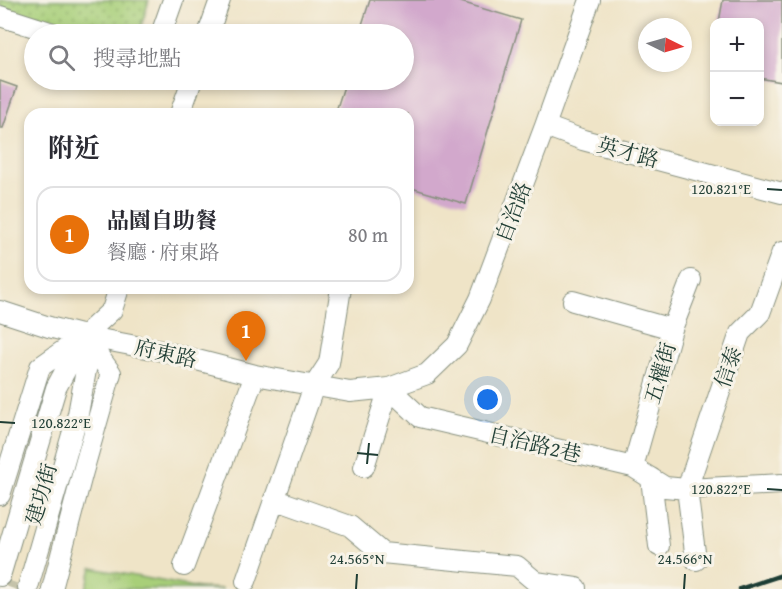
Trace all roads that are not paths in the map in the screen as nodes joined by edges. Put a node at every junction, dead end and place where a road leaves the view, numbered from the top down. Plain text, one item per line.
1 (173, 0) edge
2 (220, 0) edge
3 (590, 0) edge
4 (0, 16) edge
5 (25, 24) edge
6 (165, 24) edge
7 (212, 24) edge
8 (187, 90) edge
9 (182, 108) edge
10 (545, 126) junction
11 (782, 193) edge
12 (782, 252) edge
13 (691, 280) dead end
14 (117, 294) edge
15 (340, 294) edge
16 (573, 301) dead end
17 (0, 311) edge
18 (672, 330) junction
19 (84, 336) junction
20 (255, 375) junction
21 (314, 386) junction
22 (389, 388) junction
23 (364, 467) dead end
24 (633, 467) junction
25 (651, 478) junction
26 (782, 484) edge
27 (687, 489) junction
28 (0, 495) edge
29 (274, 499) junction
30 (659, 546) dead end
31 (696, 560) dead end
32 (184, 566) dead end
33 (246, 581) dead end
34 (14, 582) edge
35 (576, 588) edge
36 (52, 589) edge

1 - 6 street
2 - 7 street
3 - 10 street, 自治路
4 - 5 street
8 - 9 street
10 - 11 street, 英才路
10 - 22 street, 自治路
12 - 27 street, 信泰
13 - 18 street, 五權街
14 - 19 street
15 - 21 street
16 - 18 street
17 - 19 street, 府東路
18 - 24 street, 五權街
19 - 20 street, 府東路
19 - 28 street
19 - 34 street, 建功街
19 - 36 street
20 - 21 street, 府東路
20 - 32 street
21 - 22 street, 府東路
21 - 29 street
22 - 23 street
22 - 24 street, 自治路2巷
24 - 25 street, 自治路2巷
25 - 27 street, 自治路2巷
25 - 30 street
26 - 27 street, 自治路2巷
27 - 31 street
29 - 33 street
29 - 35 street

